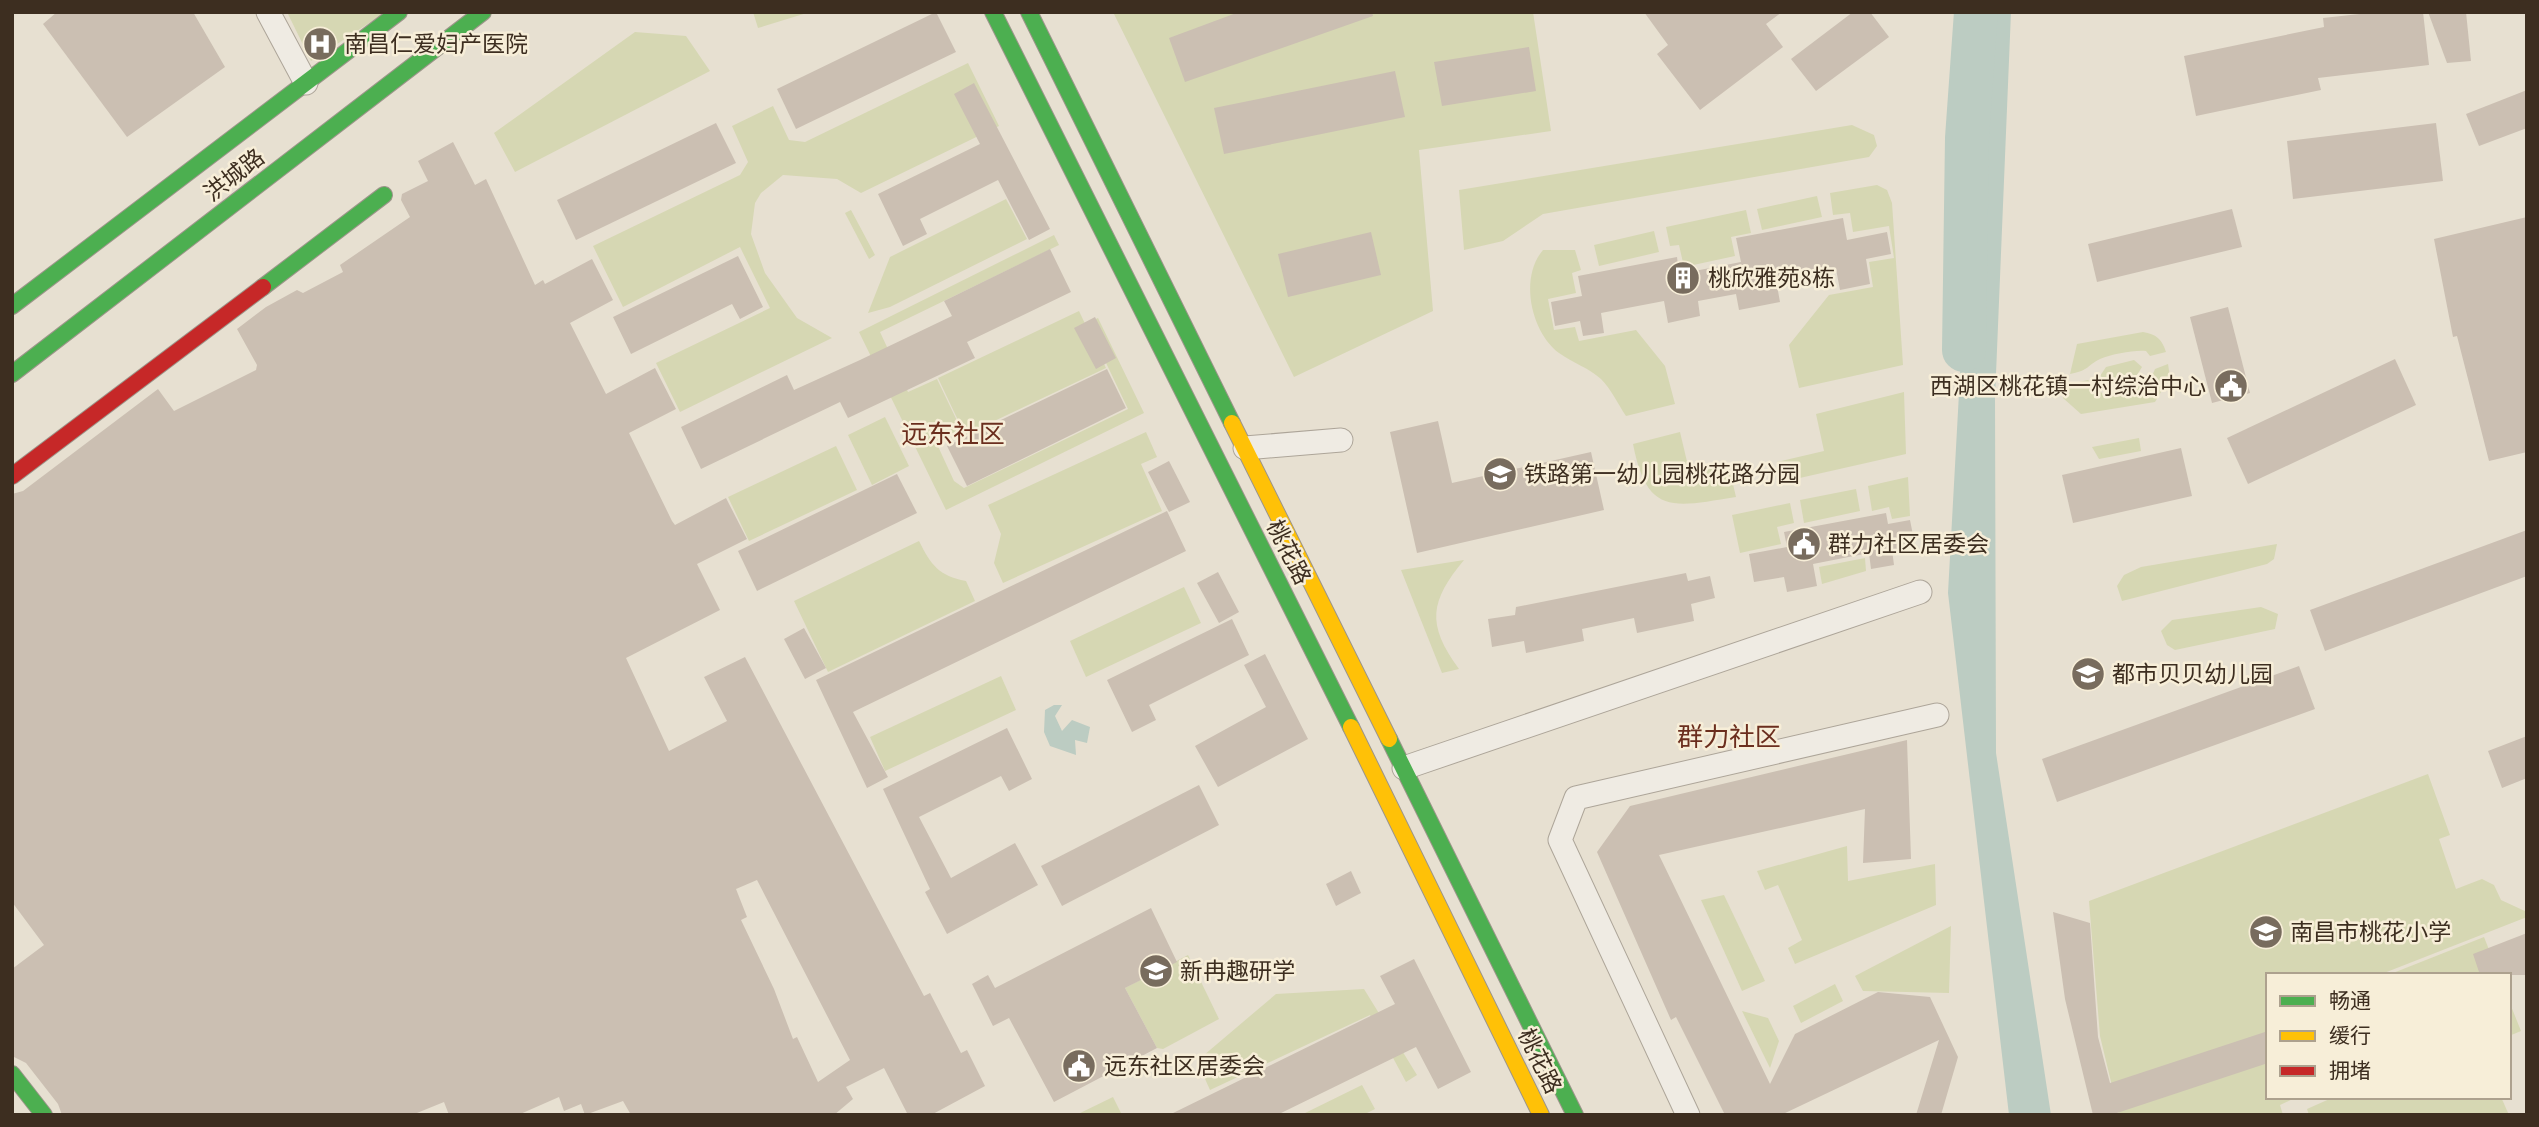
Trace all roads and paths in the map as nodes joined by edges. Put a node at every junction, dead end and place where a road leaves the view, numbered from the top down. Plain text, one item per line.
1 (268, 12) edge
2 (399, 12) edge
3 (483, 12) edge
4 (993, 12) edge
5 (1029, 12) edge
6 (306, 83) junction
7 (384, 195) dead end
8 (12, 306) edge
9 (12, 374) edge
10 (1341, 440) dead end
11 (1245, 447) junction
12 (12, 477) edge
13 (1920, 592) dead end
14 (1937, 715) dead end
15 (1404, 768) junction
16 (12, 1074) edge
17 (44, 1115) edge
18 (1541, 1115) edge
19 (1575, 1115) edge
20 (1688, 1115) edge

1 - 6 street
2 - 6 main road, 洪城路
3 - 9 main road, 洪城路
4 - 18 main road, 桃花路
5 - 11 main road, 桃花路
6 - 8 main road, 洪城路
7 - 12 main road
10 - 11 street
11 - 15 main road, 桃花路
13 - 15 street
14 - 20 street
15 - 19 main road, 桃花路
16 - 17 main road

